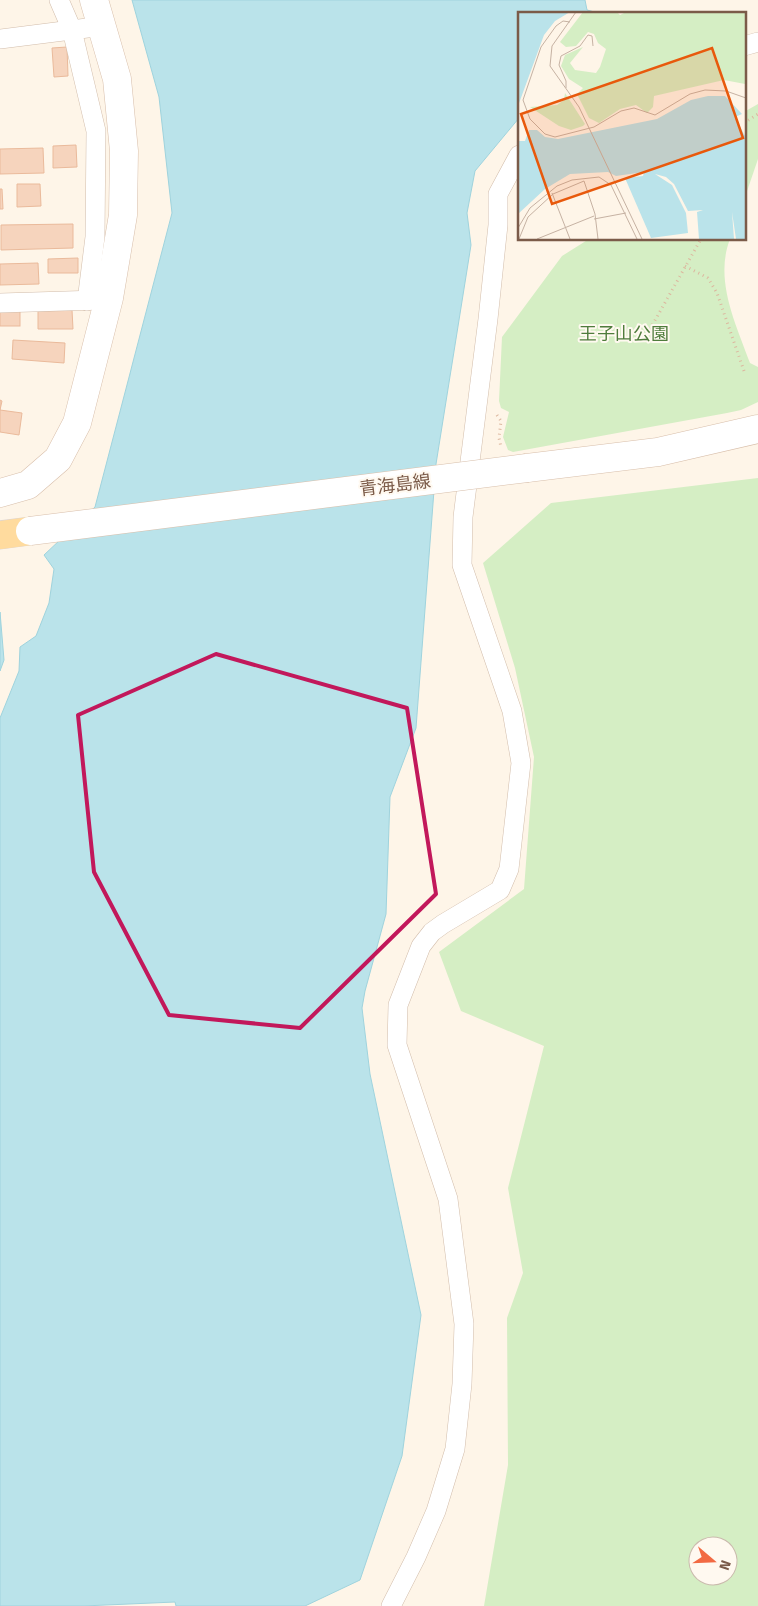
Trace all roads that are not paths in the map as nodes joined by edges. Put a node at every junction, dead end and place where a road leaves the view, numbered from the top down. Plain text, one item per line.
1 (59, 0) edge
2 (94, 0) edge
3 (103, 26) junction
4 (72, 30) junction
5 (0, 39) edge
6 (518, 157) edge
7 (98, 300) junction
8 (0, 303) edge
9 (758, 428) edge
10 (0, 493) edge
11 (0, 535) edge
12 (392, 1606) edge

1 - 4 street
2 - 3 main road
3 - 4 street
3 - 7 main road
4 - 5 street
4 - 7 street
6 - 12 street
7 - 8 street
7 - 10 main road
9 - 11 main road, 青海島線, bridge

